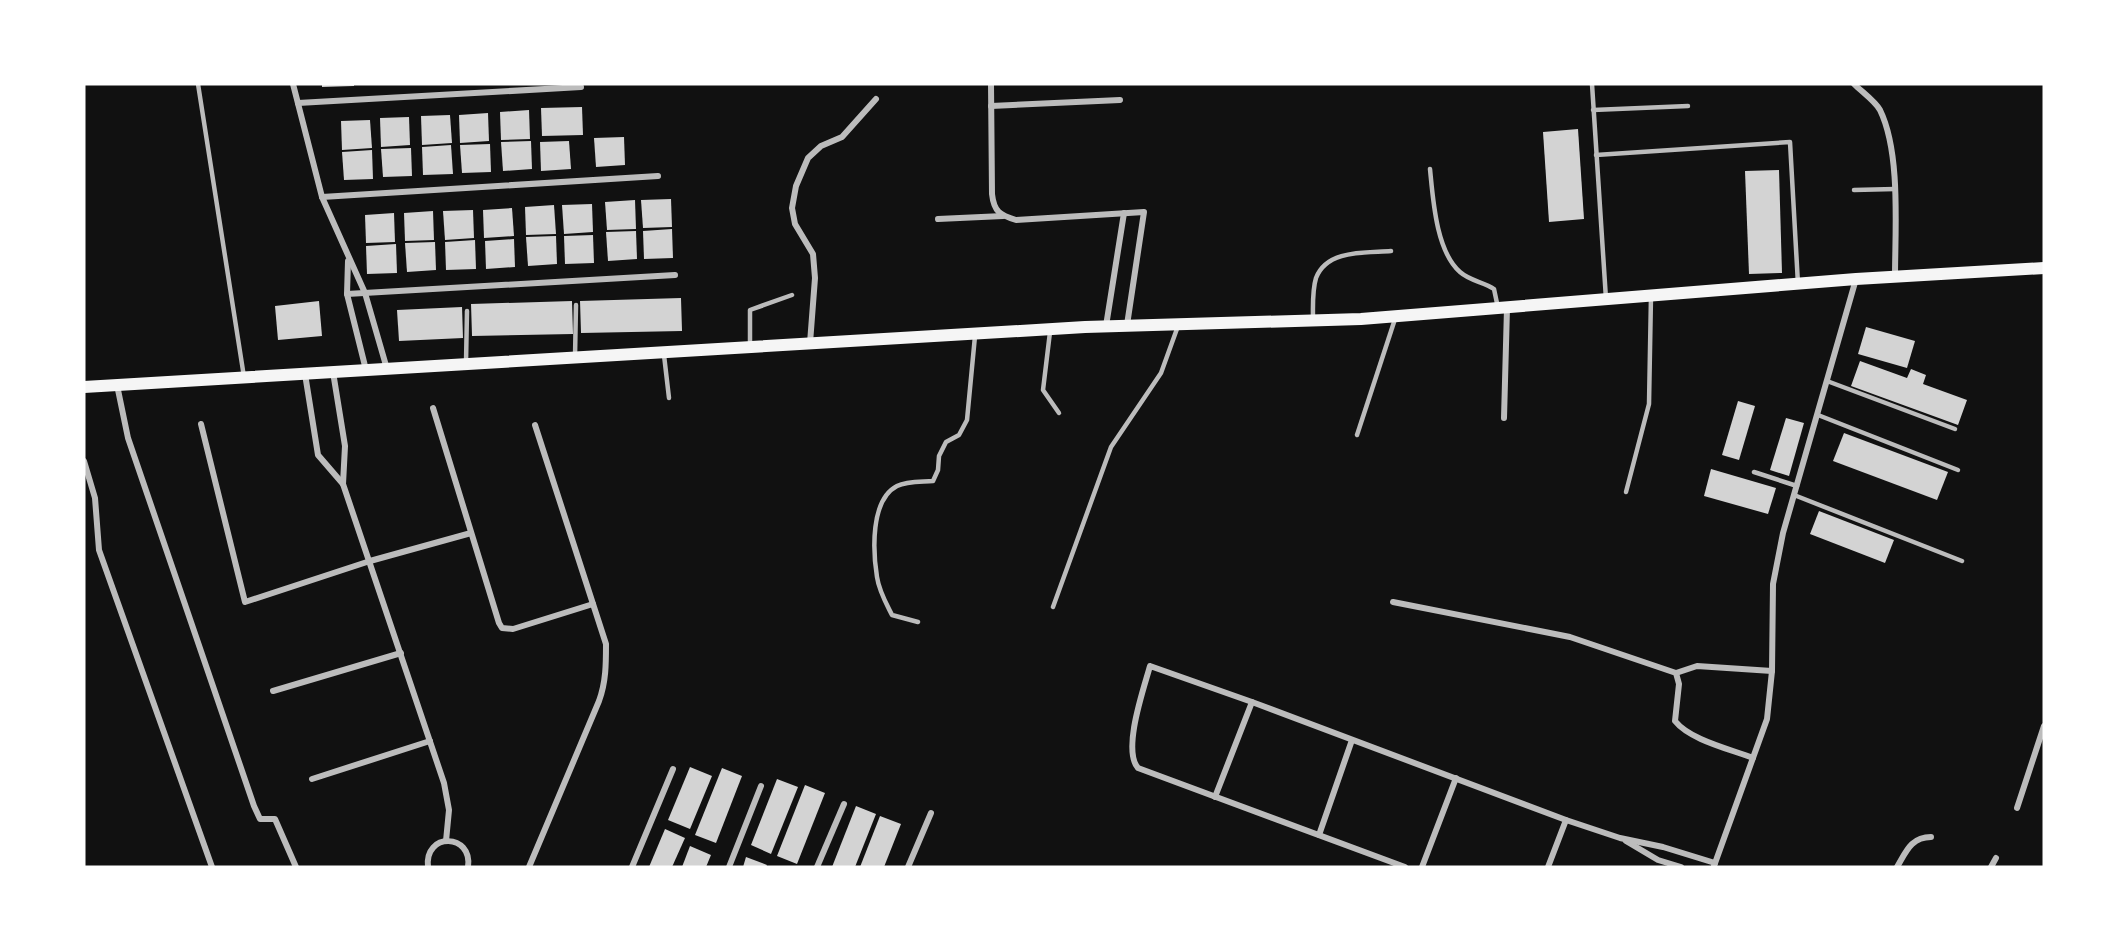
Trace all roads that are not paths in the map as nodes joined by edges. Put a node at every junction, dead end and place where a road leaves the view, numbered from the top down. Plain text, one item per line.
1 (198, 84) edge
2 (293, 84) edge
3 (991, 84) edge
4 (1592, 84) edge
5 (1854, 84) edge
6 (581, 87) dead end
7 (876, 99) dead end
8 (1120, 100) dead end
9 (298, 103) junction
10 (991, 106) junction
11 (1688, 106) dead end
12 (1593, 110) junction
13 (1596, 155) junction
14 (1430, 169) dead end
15 (658, 176) dead end
16 (1895, 189) junction
17 (1854, 190) dead end
18 (322, 197) junction
19 (1124, 213) junction
20 (1003, 216) junction
21 (938, 219) dead end
22 (1391, 251) dead end
23 (348, 260) junction
24 (2044, 268) edge
25 (675, 275) dead end
26 (1895, 277) junction
27 (1856, 279) junction
28 (1798, 284) junction
29 (364, 293) junction
30 (347, 294) junction
31 (792, 295) dead end
32 (1651, 296) junction
33 (1606, 299) junction
34 (576, 305) dead end
35 (1502, 308) junction
36 (467, 311) dead end
37 (1396, 316) junction
38 (1313, 320) junction
39 (1179, 324) junction
40 (1106, 326) junction
41 (1127, 326) junction
42 (1050, 329) junction
43 (975, 333) junction
44 (810, 343) junction
45 (750, 347) junction
46 (664, 352) junction
47 (575, 357) junction
48 (466, 363) junction
49 (387, 369) junction
50 (366, 370) junction
51 (333, 371) junction
52 (305, 374) junction
53 (244, 377) junction
54 (1827, 381) junction
55 (117, 385) junction
56 (84, 387) edge
57 (669, 398) dead end
58 (433, 408) dead end
59 (1059, 413) dead end
60 (1818, 415) junction
61 (1504, 418) dead end
62 (201, 424) dead end
63 (535, 425) dead end
64 (1955, 429) dead end
65 (1357, 435) dead end
66 (84, 461) edge
67 (1958, 470) dead end
68 (1754, 472) dead end
69 (343, 484) junction
70 (1797, 486) junction
71 (1626, 492) dead end
72 (1794, 495) junction
73 (471, 533) junction
74 (370, 561) junction
75 (1962, 561) dead end
76 (1393, 602) dead end
77 (593, 604) junction
78 (1053, 607) dead end
79 (918, 622) dead end
80 (401, 653) junction
81 (1772, 671) junction
82 (1676, 673) junction
83 (273, 691) dead end
84 (1252, 702) junction
85 (2044, 726) edge
86 (1353, 740) junction
87 (430, 741) junction
88 (1754, 758) junction
89 (673, 769) dead end
90 (1456, 778) junction
91 (312, 779) dead end
92 (761, 786) dead end
93 (1215, 796) junction
94 (844, 804) dead end
95 (2017, 808) dead end
96 (931, 813) dead end
97 (1566, 820) junction
98 (1319, 835) junction
99 (1931, 837) dead end
100 (1620, 838) junction
101 (446, 841) junction
102 (1995, 858) dead end
103 (1715, 865) edge
104 (212, 867) edge
105 (296, 867) edge
106 (428, 867) edge
107 (468, 867) edge
108 (529, 867) edge
109 (632, 867) edge
110 (729, 867) edge
111 (817, 867) edge
112 (908, 867) edge
113 (1405, 867) edge
114 (1422, 867) edge
115 (1548, 867) edge
116 (1681, 867) edge
117 (1898, 867) edge
118 (1990, 867) edge

1 - 53 lane
2 - 9 street
3 - 10 street
4 - 12 lane
5 - 16 street
6 - 9 street
7 - 44 street
8 - 10 street
9 - 18 street
10 - 20 street
11 - 12 lane
12 - 13 lane
13 - 28 lane
13 - 33 lane
14 - 35 lane
15 - 18 street
16 - 17 lane
16 - 26 street
18 - 23 street
19 - 20 street
19 - 40 street
19 - 41 street
20 - 21 street
22 - 38 lane
23 - 29 street
23 - 30 street
24 - 26 main road
25 - 29 street
26 - 27 main road
27 - 28 main road
27 - 54 street
28 - 32 main road
29 - 30 street
29 - 49 street
30 - 50 street
31 - 45 lane
32 - 33 main road
32 - 71 lane
33 - 35 main road
34 - 47 lane
35 - 37 main road
35 - 61 street
36 - 48 lane
37 - 38 main road
37 - 65 lane
38 - 39 main road
39 - 41 main road
39 - 78 lane
40 - 41 main road
40 - 42 main road
42 - 43 main road
42 - 59 lane
43 - 44 main road
43 - 79 lane
44 - 45 main road
45 - 46 main road
46 - 47 main road
46 - 57 lane
47 - 48 main road
48 - 49 main road
49 - 50 main road
50 - 51 main road
51 - 52 main road
51 - 69 street
52 - 53 main road
52 - 69 street
53 - 55 main road
54 - 60 street
54 - 64 lane
55 - 56 main road
55 - 105 street
58 - 73 street
60 - 67 lane
60 - 70 street
62 - 74 street
63 - 77 street
66 - 104 street
68 - 70 lane
69 - 74 street
70 - 72 street
72 - 75 lane
72 - 81 street
73 - 74 street
73 - 77 street
74 - 80 street
76 - 82 street
77 - 108 street
80 - 83 street
80 - 87 street
81 - 82 street
81 - 88 street
82 - 88 street
84 - 86 street
84 - 93 street
84 - 93 street
85 - 95 street
86 - 90 street
86 - 98 street
87 - 91 street
87 - 101 street
88 - 103 street
89 - 109 street
90 - 97 street
90 - 114 street
92 - 110 street
93 - 98 street
94 - 111 street
96 - 112 street
97 - 100 street
97 - 115 street
98 - 113 street
99 - 117 street
100 - 103 street
100 - 116 street
101 - 106 street
101 - 107 street
102 - 118 street

